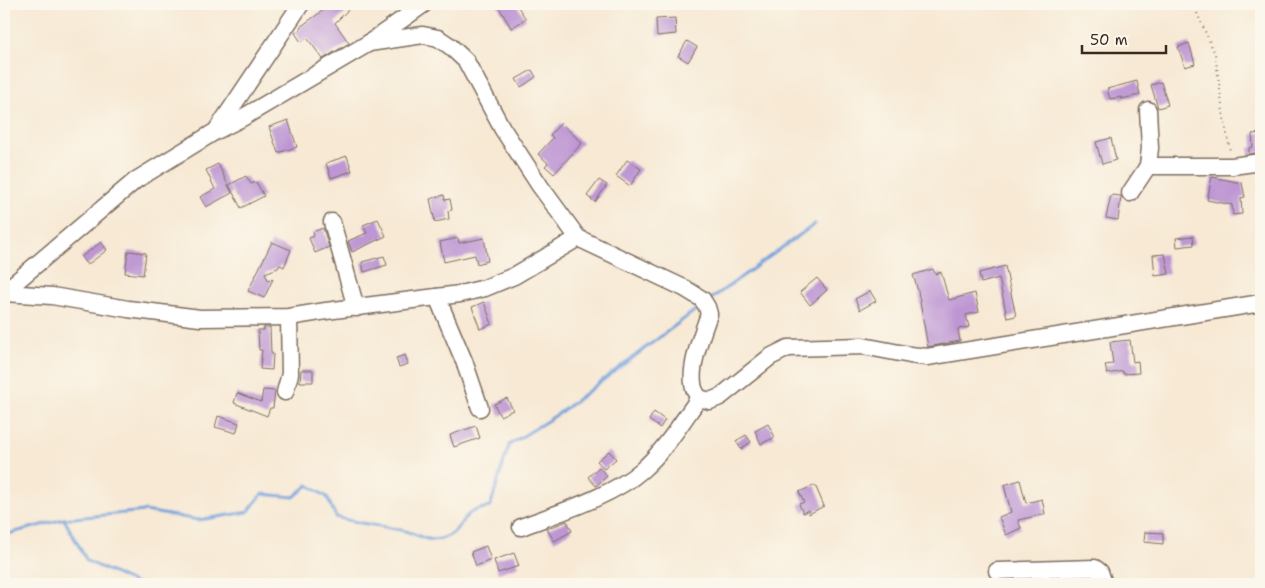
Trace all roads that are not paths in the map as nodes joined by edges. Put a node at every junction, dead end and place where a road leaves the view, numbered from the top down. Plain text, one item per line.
1 (301, 4) edge
2 (424, 4) edge
3 (368, 43) junction
4 (1148, 110) dead end
5 (216, 131) junction
6 (1261, 162) edge
7 (1148, 166) junction
8 (1130, 193) dead end
9 (332, 222) dead end
10 (578, 238) junction
11 (4, 293) edge
12 (437, 297) junction
13 (1261, 303) edge
14 (356, 308) junction
15 (289, 317) junction
16 (285, 392) dead end
17 (699, 398) junction
18 (480, 408) dead end
19 (521, 527) dead end
20 (997, 571) dead end
21 (1104, 584) edge

1 - 5 street
2 - 3 street
3 - 5 street
3 - 10 street
4 - 7 street
5 - 11 street
6 - 7 street
7 - 8 street
9 - 14 street
10 - 12 street
10 - 17 street
11 - 15 street
12 - 14 street
12 - 18 street
13 - 17 street
14 - 15 street
15 - 16 street
17 - 19 street
20 - 21 street

